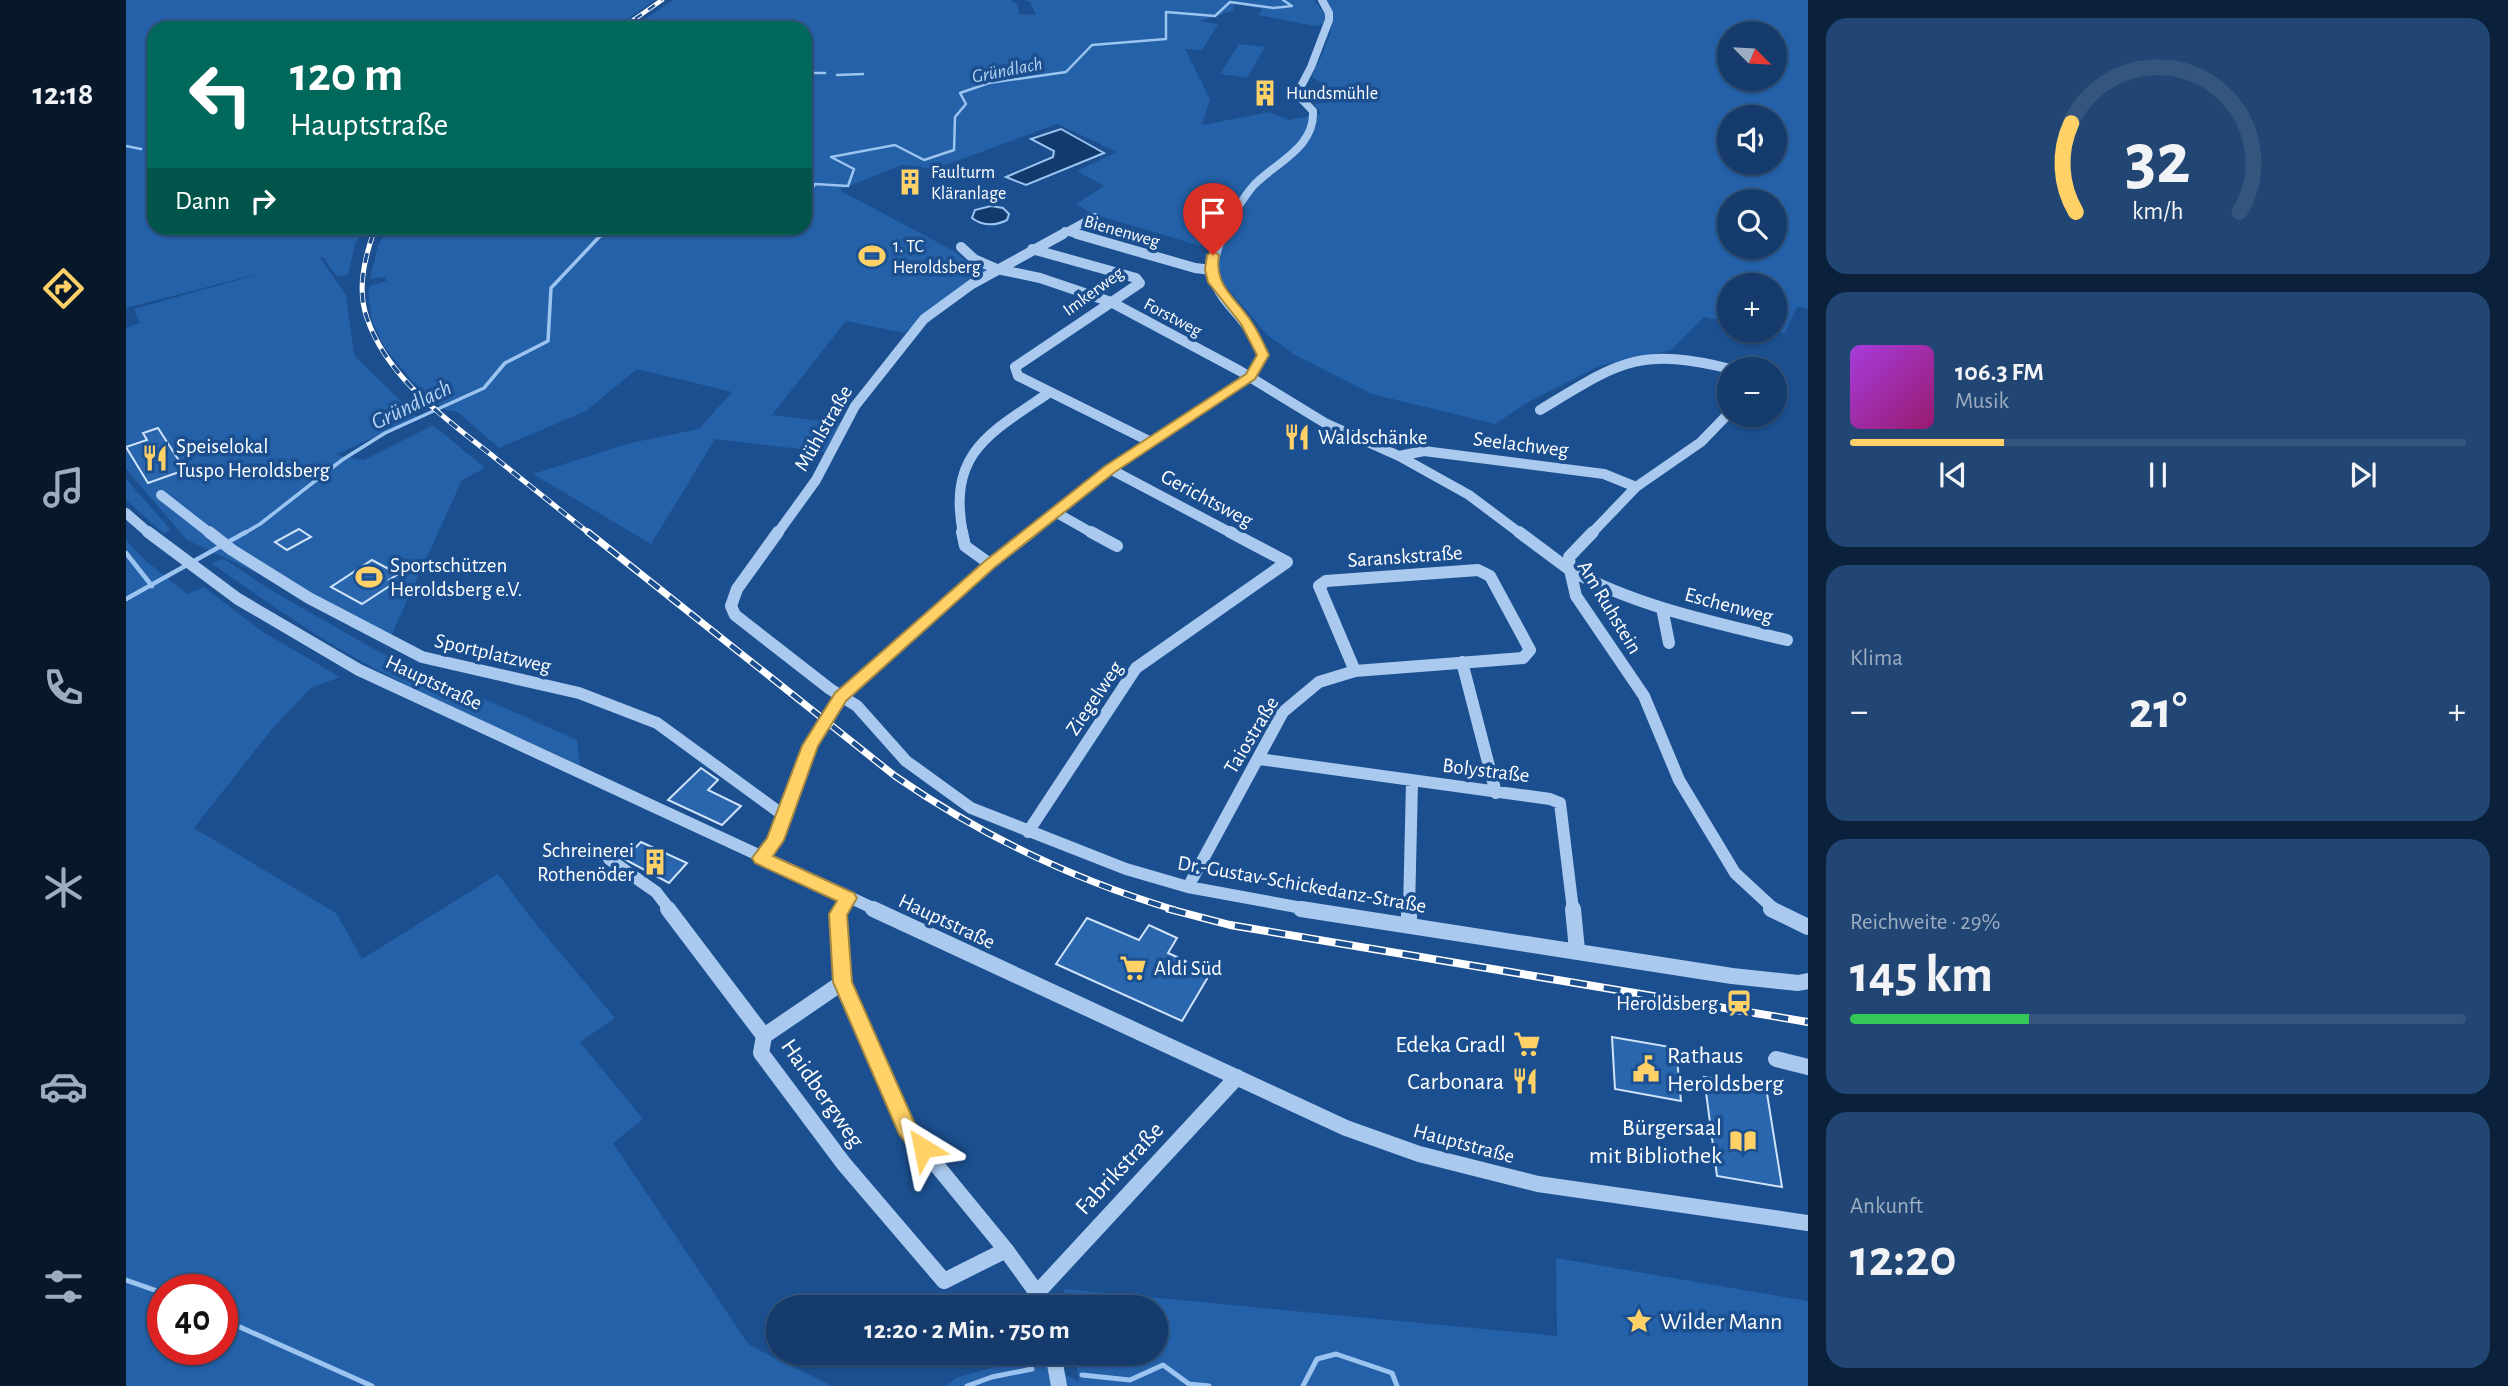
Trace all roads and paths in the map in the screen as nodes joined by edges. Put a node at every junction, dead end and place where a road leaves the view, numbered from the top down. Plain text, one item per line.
1 (1322, 0) edge
2 (1094, 216) dead end
3 (1065, 231) junction
4 (961, 247) dead end
5 (1032, 249) junction
6 (997, 269) junction
7 (1211, 270) junction
8 (1111, 302) junction
9 (1717, 366) edge
10 (1251, 376) junction
11 (1050, 392) junction
12 (1540, 410) dead end
13 (1717, 425) edge
14 (1151, 442) junction
15 (1399, 456) junction
16 (1110, 469) junction
17 (1636, 487) junction
18 (161, 495) dead end
19 (1055, 512) junction
20 (126, 513) edge
21 (1117, 546) dead end
22 (1287, 562) joint
23 (990, 564) junction
24 (1570, 570) junction
25 (1662, 608) junction
26 (1787, 640) dead end
27 (1670, 643) dead end
28 (1523, 658) joint
29 (1462, 662) junction
30 (1354, 671) junction
31 (840, 697) junction
32 (1258, 759) junction
33 (1412, 782) junction
34 (1496, 793) junction
35 (783, 815) junction
36 (1028, 832) junction
37 (761, 858) junction
38 (609, 859) dead end
39 (1188, 887) junction
40 (848, 898) junction
41 (1409, 925) junction
42 (1808, 927) edge
43 (1577, 950) junction
44 (1808, 981) edge
45 (843, 982) junction
46 (764, 1036) junction
47 (1776, 1059) dead end
48 (1808, 1067) edge
49 (1237, 1077) junction
50 (1808, 1223) edge
51 (1006, 1251) junction
52 (1036, 1295) edge
53 (1043, 1295) edge
54 (1055, 1365) edge
55 (1059, 1386) edge

1 - 7 street
2 - 3 street, Mühlstraße
3 - 5 street, Mühlstraße
3 - 7 street, Bienenweg
4 - 6 street, Forstweg
5 - 6 street, Mühlstraße
5 - 8 street, Imkerweg
6 - 8 street, Forstweg
6 - 31 street, Mühlstraße
7 - 10 street
8 - 10 street, Forstweg
8 - 11 street, Imkerweg
9 - 12 street
10 - 14 street
10 - 15 street, Am Ruhstein
11 - 14 street, Imkerweg
11 - 23 street
13 - 17 street
14 - 16 street
15 - 17 street, Seelachweg
15 - 24 street, Am Ruhstein
16 - 19 street
16 - 22 street, Gerichtsweg
17 - 24 street
18 - 35 street, Sportplatzweg
19 - 21 street
19 - 23 street
20 - 37 street, Hauptstraße
22 - 36 street, Ziegelweg
23 - 31 street
24 - 25 street, Eschenweg
24 - 42 street, Am Ruhstein
25 - 26 street, Eschenweg
25 - 27 street, Eschenweg
28 - 29 street, Taiostraße
28 - 30 street, Saranskstraße
29 - 30 street, Taiostraße
29 - 34 street
30 - 32 street, Taiostraße
31 - 35 street
31 - 36 street, Dr.-Gustav-Schickedanz-Straße
32 - 33 street, Bolystraße
32 - 39 street, Taiostraße
33 - 34 street, Bolystraße
33 - 41 street
34 - 43 street, Bolystraße
35 - 37 street
36 - 39 street, Dr.-Gustav-Schickedanz-Straße
37 - 40 street, Hauptstraße
38 - 46 street, Haidbergweg
39 - 41 street, Dr.-Gustav-Schickedanz-Straße
40 - 45 street
40 - 49 street, Hauptstraße
41 - 43 street, Dr.-Gustav-Schickedanz-Straße
43 - 44 street, Dr.-Gustav-Schickedanz-Straße
45 - 46 street, Haidbergweg
45 - 51 street
46 - 51 street, Haidbergweg
47 - 48 street
49 - 50 street, Hauptstraße
49 - 53 street, Fabrikstraße
51 - 52 street
54 - 55 street

